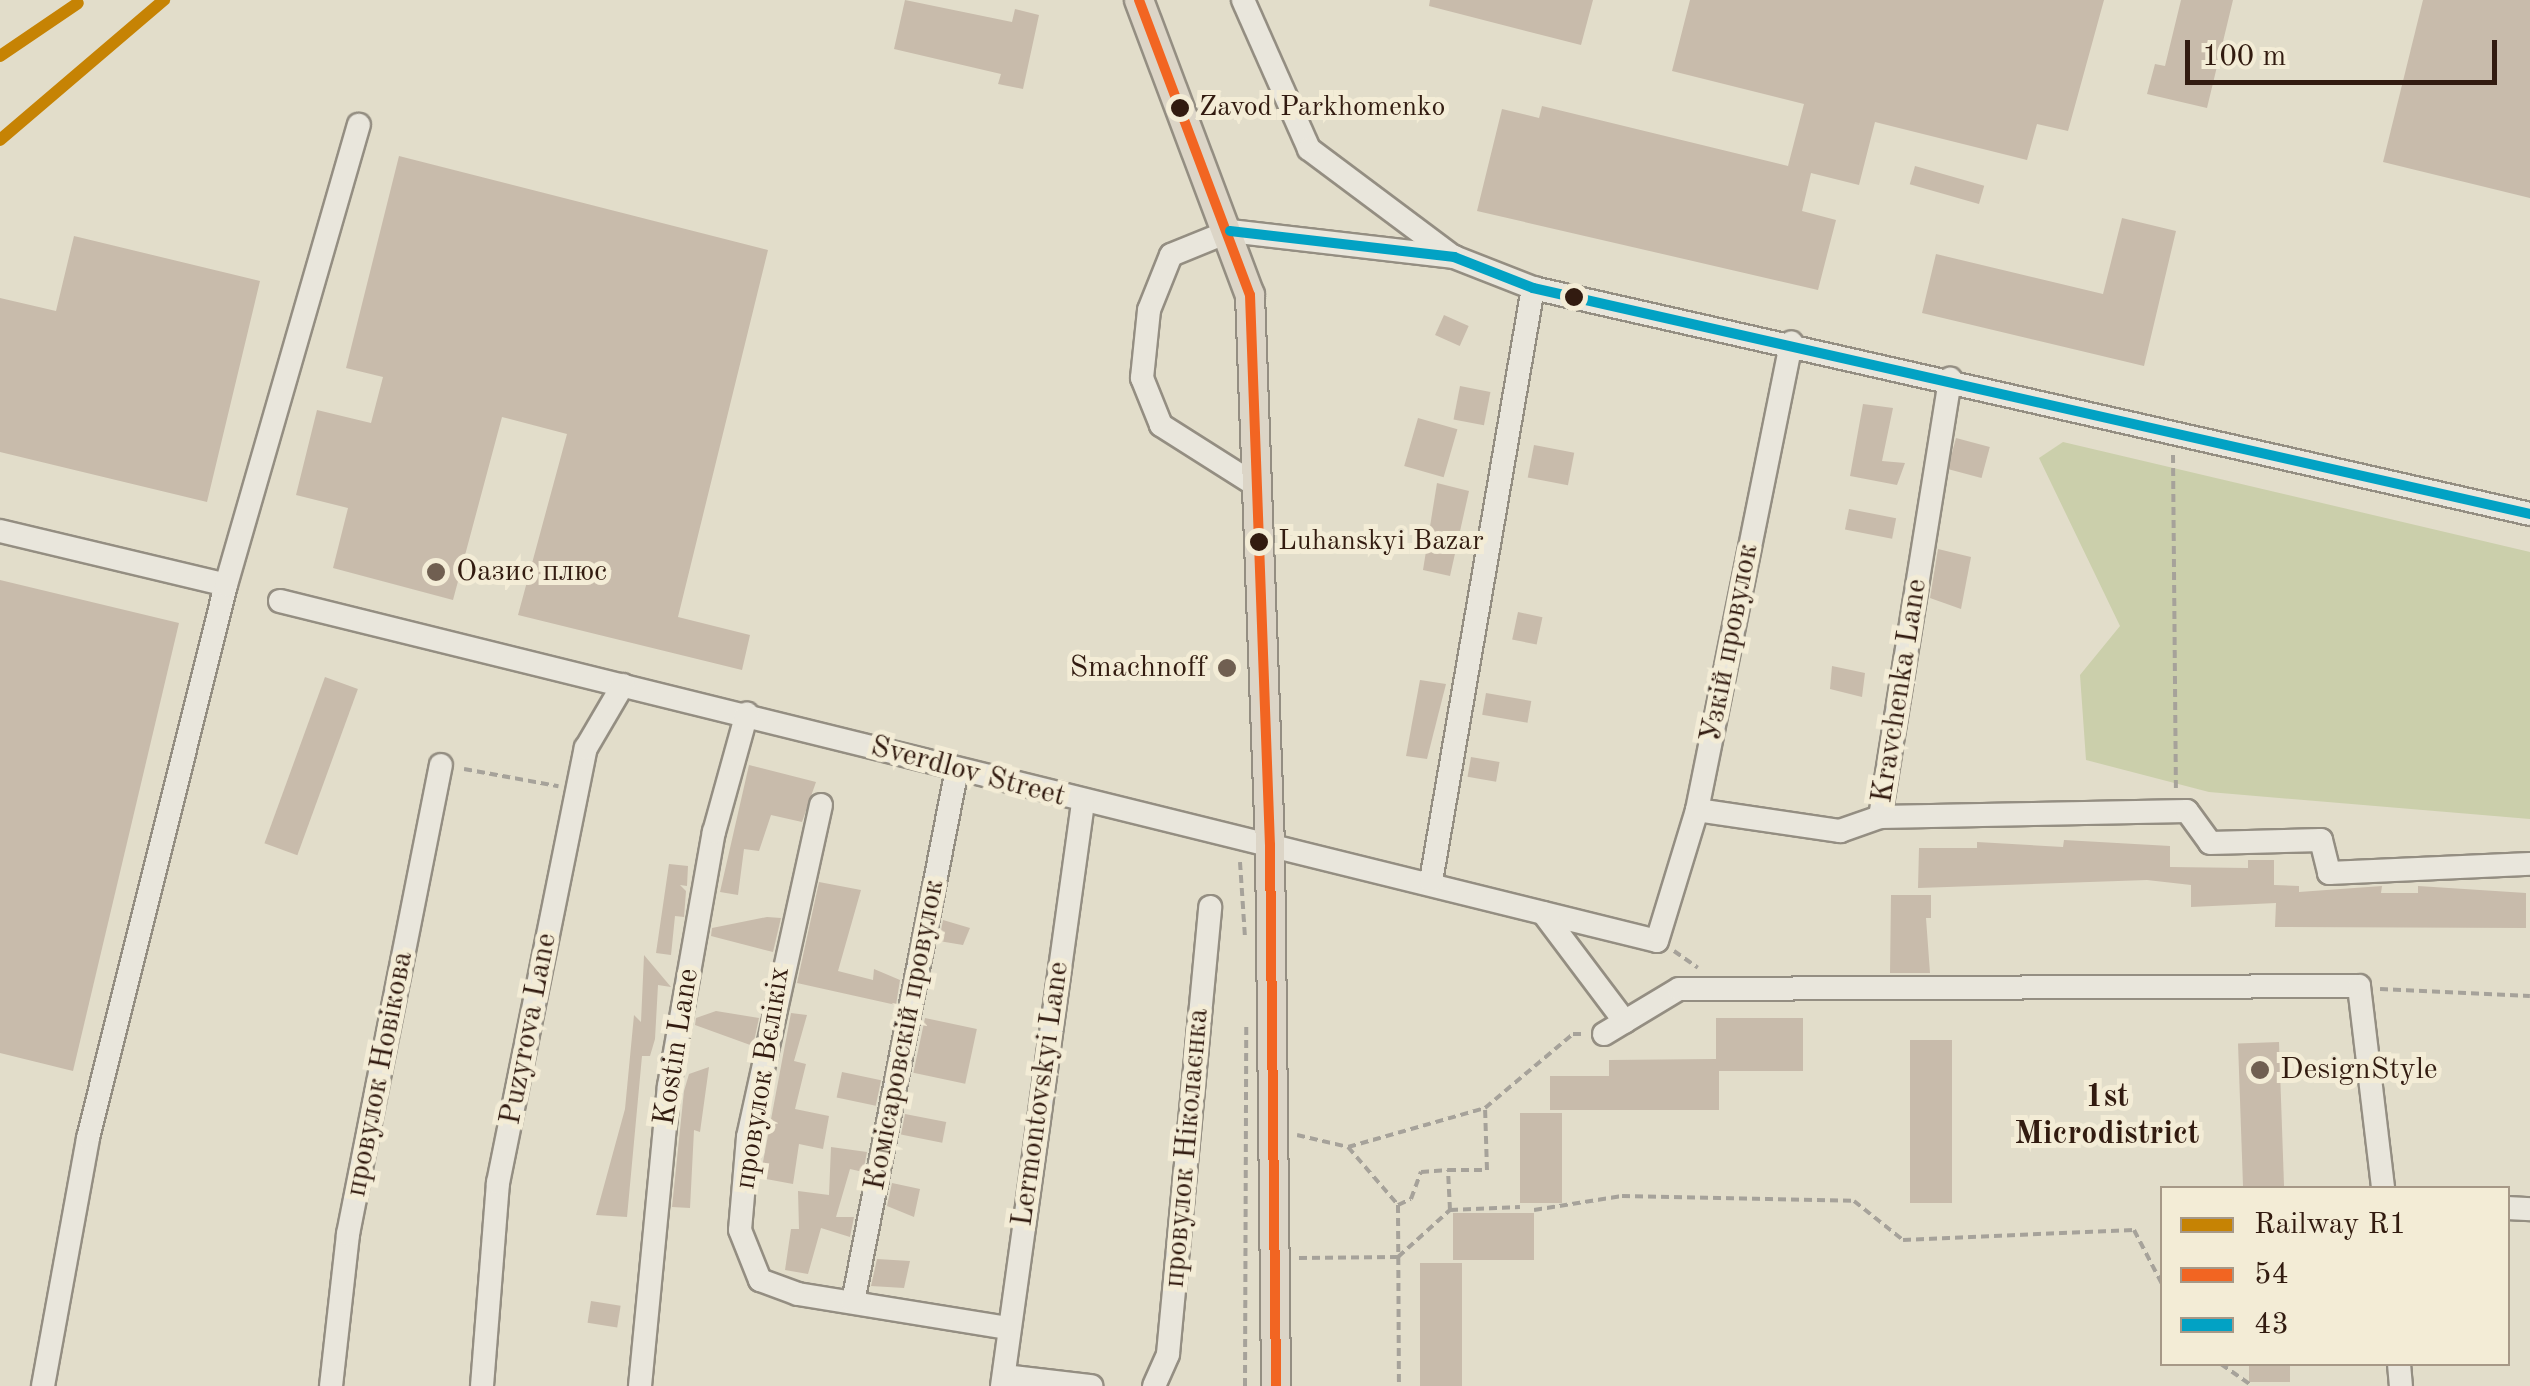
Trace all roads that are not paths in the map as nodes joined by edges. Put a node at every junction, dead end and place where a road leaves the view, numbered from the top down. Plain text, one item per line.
1 (1139, 0) edge
2 (1243, 0) edge
3 (359, 125) dead end
4 (1230, 231) junction
5 (1454, 257) junction
6 (1533, 288) junction
7 (1791, 342) junction
8 (1950, 379) junction
9 (1257, 486) junction
10 (2530, 514) edge
11 (0, 531) edge
12 (226, 585) junction
13 (280, 601) dead end
14 (623, 685) junction
15 (747, 714) junction
16 (441, 764) road end
17 (957, 769) junction
18 (1083, 802) junction
19 (821, 804) dead end
20 (1697, 810) junction
21 (1880, 817) junction
22 (1270, 844) junction
23 (2530, 864) edge
24 (1431, 882) junction
25 (1210, 907) dead end
26 (1543, 913) junction
27 (1657, 942) joint
28 (2383, 1186) edge
29 (854, 1302) junction
30 (1008, 1328) junction
31 (1003, 1381) edge
32 (43, 1386) edge
33 (331, 1386) edge
34 (482, 1386) edge
35 (640, 1386) edge
36 (1091, 1386) edge
37 (1154, 1386) edge
38 (1276, 1386) edge

1 - 4 main road
2 - 5 street
3 - 12 street
4 - 5 street
4 - 9 main road
4 - 9 street
5 - 6 street
6 - 7 street
6 - 24 street
7 - 8 street
7 - 20 street, Узкій провулок
8 - 10 street
8 - 21 street, Kravchenka Lane
9 - 22 main road
11 - 12 street
12 - 32 street
13 - 14 street, Sverdlov Street
14 - 15 street, Sverdlov Street
14 - 34 street, Puzyrova Lane
15 - 17 street, Sverdlov Street
15 - 35 street, Kostin Lane
16 - 33 street, провулок Новікова
17 - 18 street, Sverdlov Street
17 - 29 street, Комісаровскій провулок
18 - 22 street, Sverdlov Street
18 - 30 street, Lermontovskyi Lane
19 - 29 street, провулок Вєлікіх
20 - 21 street, Kravchenka Lane
20 - 27 street, Узкій провулок
21 - 23 street
22 - 24 street, Sverdlov Street
22 - 38 main road
24 - 26 street, Sverdlov Street
25 - 37 street, провулок Ніколаєнка
26 - 27 street, Sverdlov Street
26 - 28 street
29 - 30 street, провулок Вєлікіх
30 - 31 street, Lermontovskyi Lane
31 - 36 street

